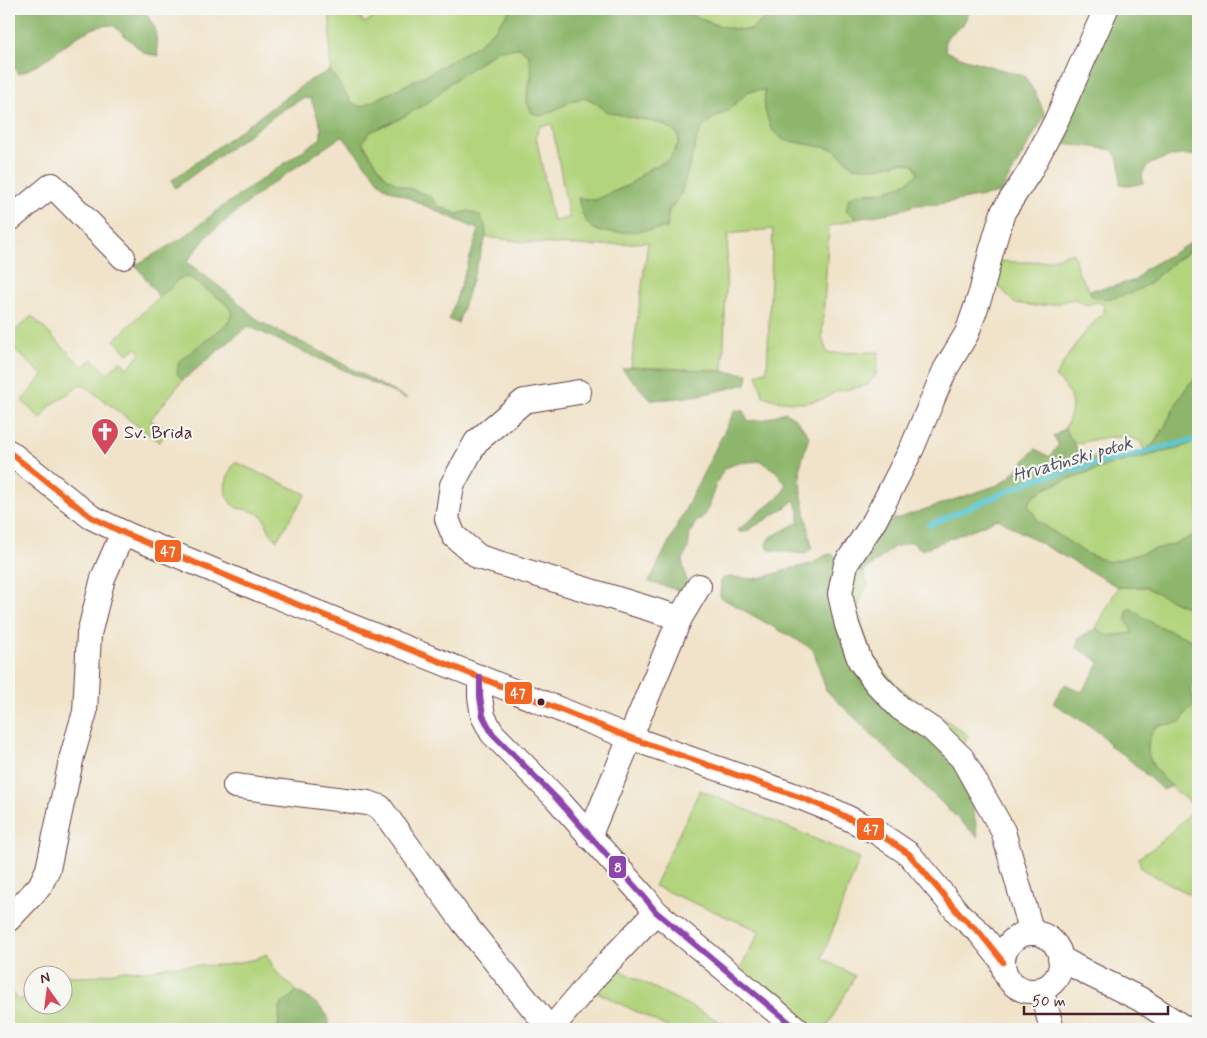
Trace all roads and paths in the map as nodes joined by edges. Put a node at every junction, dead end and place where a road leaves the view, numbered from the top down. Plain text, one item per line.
1 (1106, 9) edge
2 (9, 220) edge
3 (123, 257) dead end
4 (579, 392) dead end
5 (9, 452) edge
6 (126, 534) junction
7 (699, 586) dead end
8 (680, 618) junction
9 (480, 677) junction
10 (631, 738) junction
11 (235, 786) dead end
12 (589, 837) junction
13 (656, 912) junction
14 (9, 918) edge
15 (980, 933) junction
16 (1023, 935) junction
17 (1002, 962) junction
18 (1053, 975) junction
19 (550, 1029) edge
20 (797, 1029) edge
21 (1052, 1029) edge
22 (1186, 1029) edge

1 - 16 street
2 - 3 street
4 - 8 street
5 - 6 street
6 - 9 street
6 - 14 street
7 - 8 street
8 - 10 street
9 - 10 street
9 - 12 street
10 - 12 street
10 - 15 street
11 - 19 street
12 - 13 street
13 - 19 street
13 - 20 street
15 - 16 street
15 - 17 street
16 - 17 street
16 - 18 street
17 - 18 street
18 - 21 street
18 - 22 street

